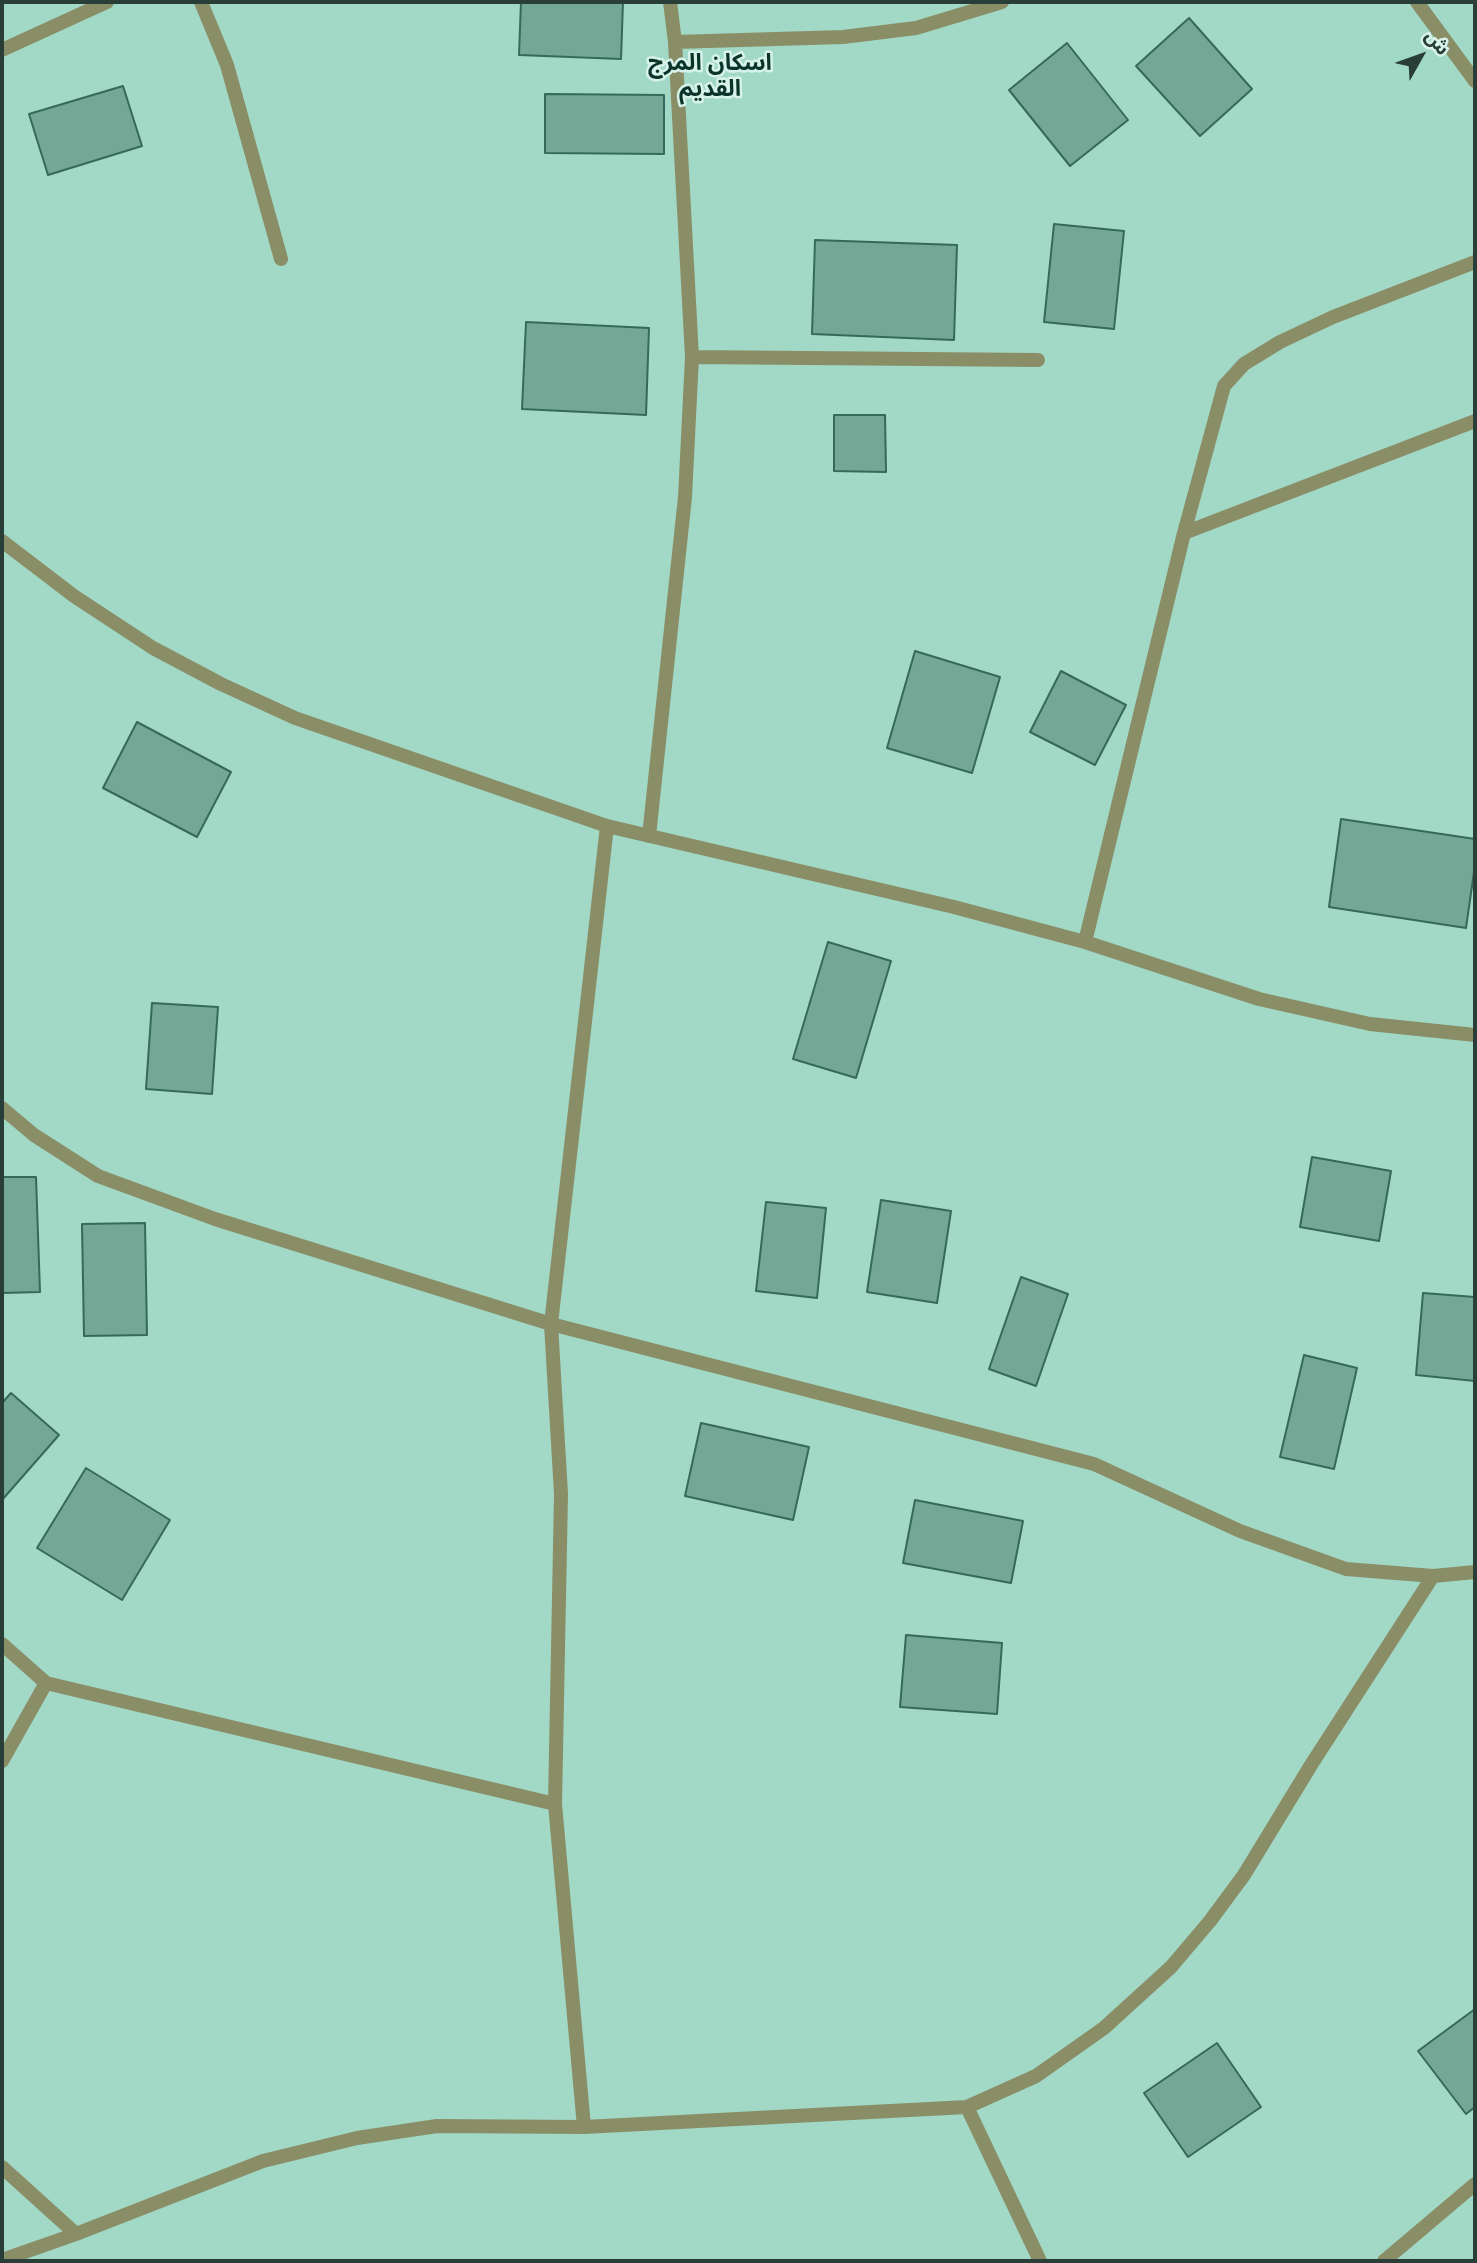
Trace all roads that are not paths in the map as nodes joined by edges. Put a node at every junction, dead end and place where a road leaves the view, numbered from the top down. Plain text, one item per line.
1 (107, 2) edge
2 (201, 2) edge
3 (670, 2) edge
4 (1002, 2) edge
5 (1417, 2) edge
6 (675, 42) junction
7 (2, 50) edge
8 (1475, 81) edge
9 (281, 259) dead end
10 (1475, 262) edge
11 (692, 357) junction
12 (1038, 360) dead end
13 (1475, 422) edge
14 (1184, 533) junction
15 (2, 541) edge
16 (607, 826) junction
17 (649, 836) junction
18 (1085, 943) junction
19 (1475, 1035) edge
20 (2, 1108) edge
21 (551, 1324) junction
22 (1475, 1572) edge
23 (1433, 1576) junction
24 (2, 1644) edge
25 (46, 1683) junction
26 (2, 1761) edge
27 (555, 1804) junction
28 (967, 2107) junction
29 (584, 2127) junction
30 (2, 2166) edge
31 (1475, 2184) edge
32 (76, 2234) junction
33 (2, 2260) edge
34 (1040, 2261) edge
35 (1384, 2261) edge

1 - 7 street
2 - 9 street
3 - 6 street
4 - 6 street
5 - 8 street
6 - 11 street
10 - 14 street
11 - 12 street
11 - 17 street
13 - 14 street
14 - 18 street
15 - 16 street
16 - 17 street
16 - 21 street
17 - 18 street
18 - 19 street
20 - 21 street
21 - 23 street
21 - 27 street
22 - 23 street
23 - 28 street
24 - 25 street
25 - 26 street
25 - 27 street
27 - 29 street
28 - 29 street
28 - 34 street
29 - 32 street
30 - 32 street
31 - 35 street
32 - 33 street

